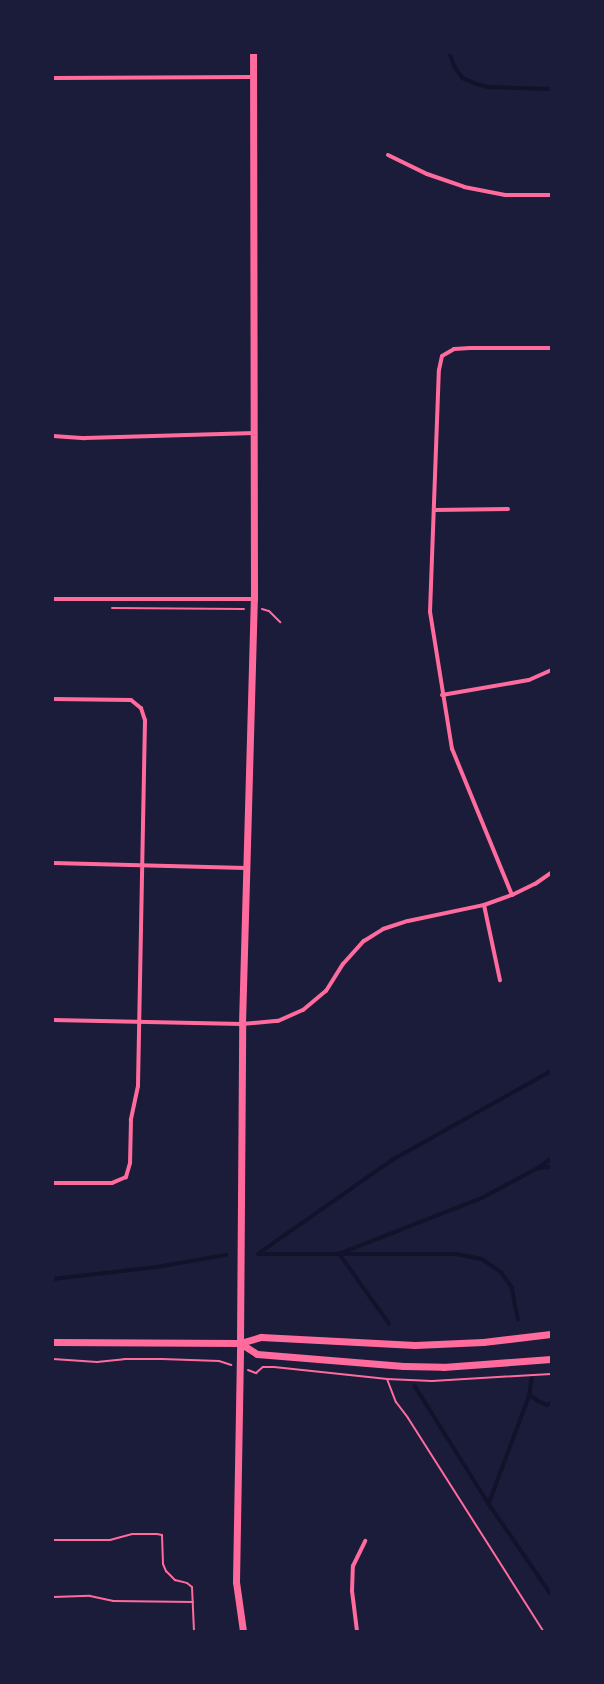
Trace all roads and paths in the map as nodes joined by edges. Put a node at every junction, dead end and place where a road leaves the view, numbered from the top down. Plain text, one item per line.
1 (253, 53) edge
2 (252, 77) junction
3 (53, 78) edge
4 (388, 155) dead end
5 (551, 195) edge
6 (551, 348) edge
7 (255, 433) junction
8 (53, 436) edge
9 (508, 509) dead end
10 (434, 510) junction
11 (53, 599) edge
12 (254, 599) junction
13 (108, 608) dead end
14 (254, 610) junction
15 (280, 622) dead end
16 (551, 670) edge
17 (442, 695) junction
18 (53, 699) edge
19 (53, 863) edge
20 (142, 865) junction
21 (246, 868) junction
22 (551, 873) edge
23 (512, 895) junction
24 (484, 905) junction
25 (500, 980) dead end
26 (53, 1020) edge
27 (139, 1022) junction
28 (242, 1024) junction
29 (53, 1183) edge
30 (551, 1334) edge
31 (53, 1342) edge
32 (240, 1343) junction
33 (551, 1358) edge
34 (53, 1359) edge
35 (240, 1367) junction
36 (551, 1374) edge
37 (387, 1379) junction
38 (53, 1540) edge
39 (364, 1541) dead end
40 (53, 1597) edge
41 (193, 1602) junction
42 (194, 1631) edge
43 (243, 1631) edge
44 (357, 1631) edge
45 (543, 1631) edge

1 - 2 street
2 - 3 street
2 - 7 street
4 - 5 street
6 - 10 street
7 - 8 street
7 - 12 street
9 - 10 street
10 - 17 street
11 - 12 street
12 - 14 street
13 - 14 path
14 - 15 path
14 - 21 street
16 - 17 street
17 - 23 street
18 - 20 street
19 - 20 street
20 - 21 street
20 - 27 street
21 - 28 street
22 - 23 street
23 - 24 street
24 - 25 street
24 - 28 street
26 - 27 street
27 - 28 street
27 - 29 street
28 - 32 street
30 - 32 street
31 - 32 street
32 - 33 street
32 - 35 street
34 - 35 path
35 - 37 path
35 - 43 street
36 - 37 path
37 - 45 path
38 - 41 path
39 - 44 street
40 - 41 path
41 - 42 path

